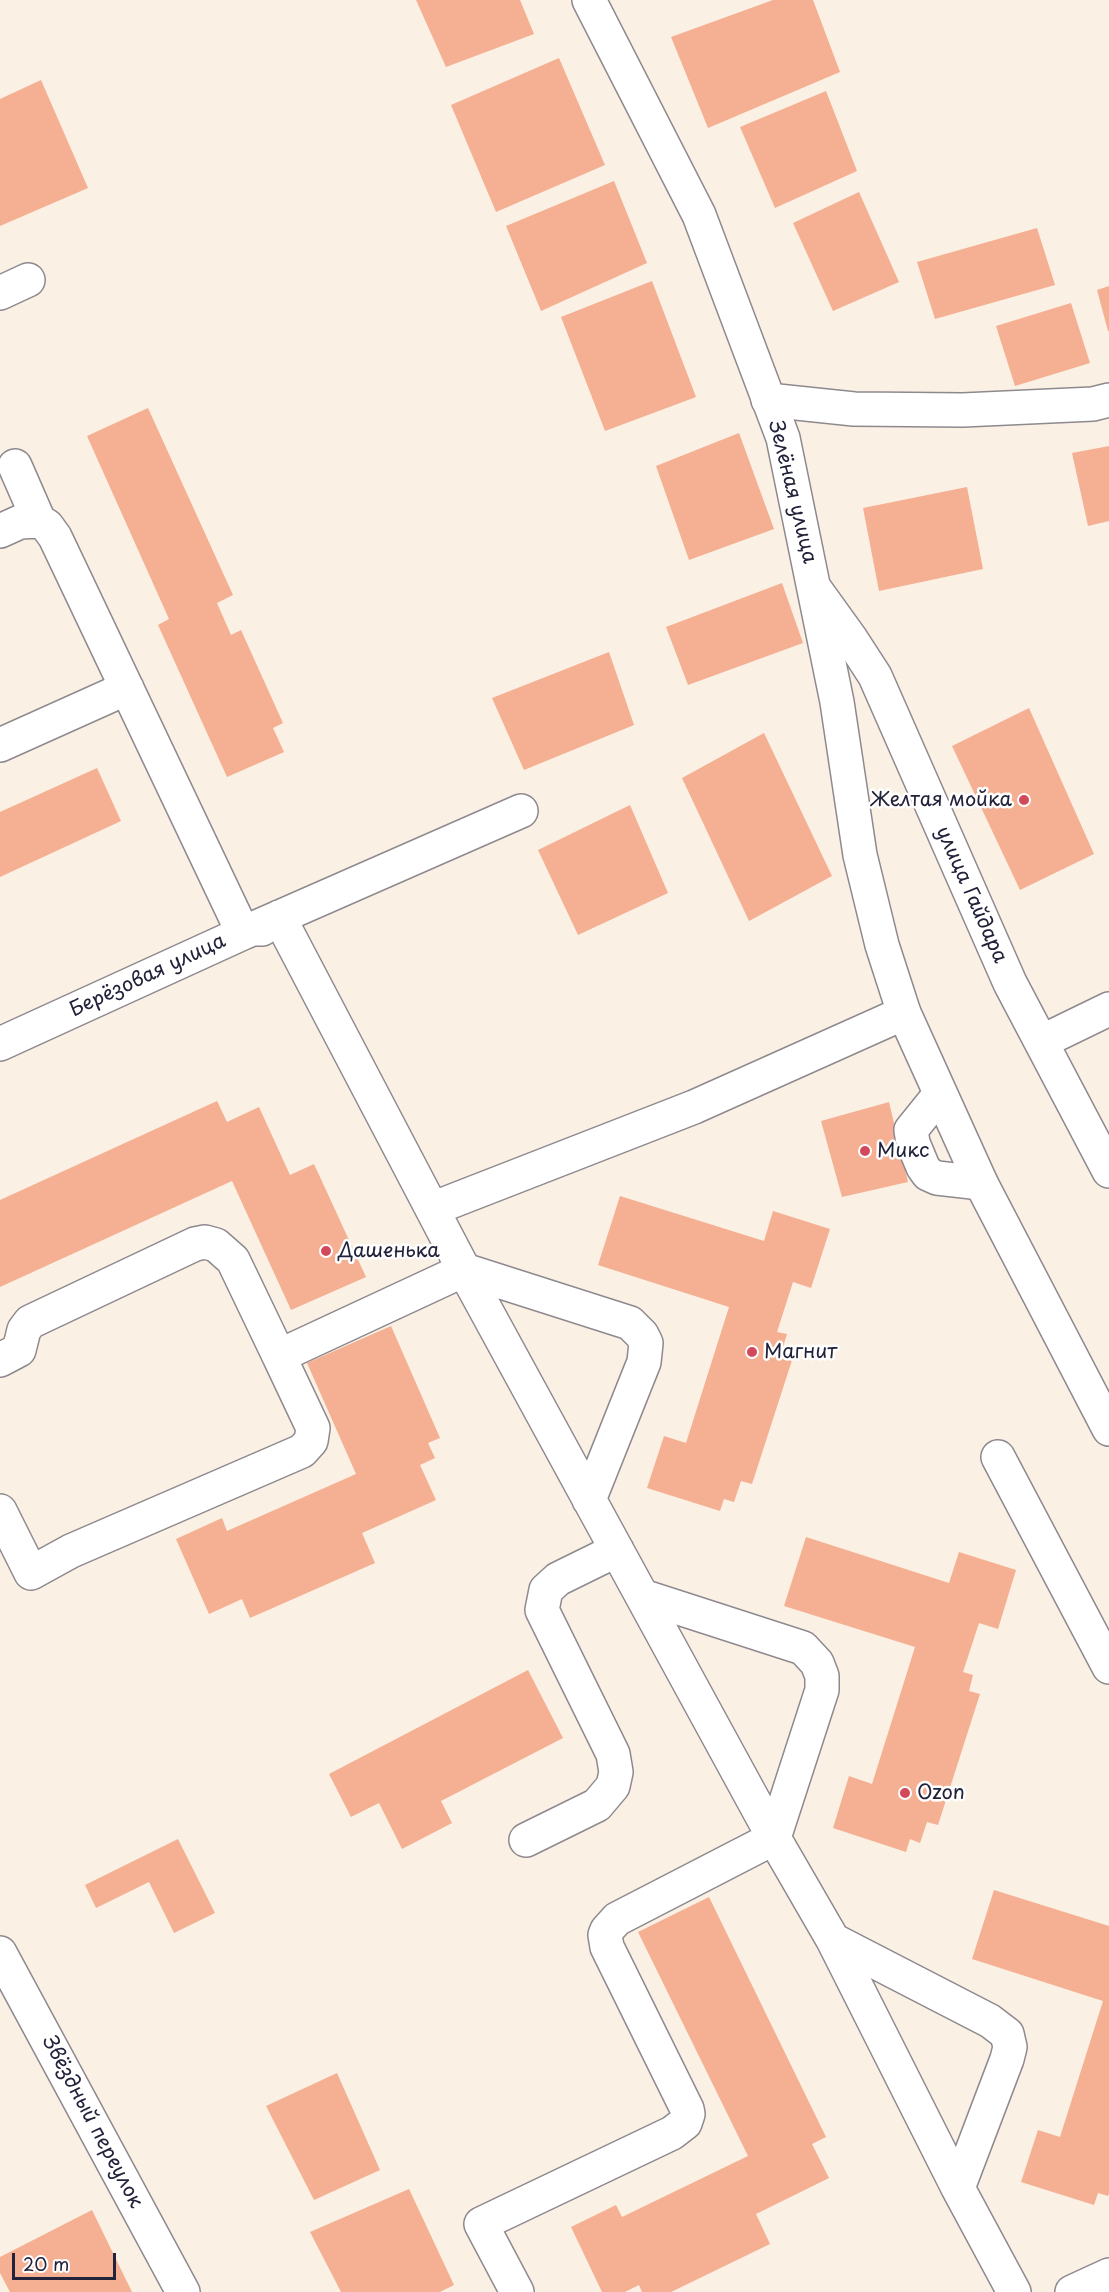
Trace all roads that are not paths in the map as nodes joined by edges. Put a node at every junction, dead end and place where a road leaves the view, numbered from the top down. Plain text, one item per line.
1 (589, 0) edge
2 (768, 400) junction
3 (1109, 400) edge
4 (15, 466) dead end
5 (39, 520) junction
6 (0, 531) edge
7 (815, 589) junction
8 (127, 688) junction
9 (0, 745) edge
10 (521, 811) dead end
11 (279, 917) junction
12 (243, 933) junction
13 (294, 946) junction
14 (1109, 1009) edge
15 (904, 1013) junction
16 (1041, 1042) junction
17 (0, 1044) edge
18 (940, 1094) junction
19 (1109, 1171) edge
20 (981, 1184) junction
21 (432, 1209) junction
22 (464, 1270) junction
23 (279, 1356) junction
24 (0, 1360) edge
25 (1109, 1429) edge
26 (998, 1456) dead end
27 (589, 1500) junction
28 (0, 1511) edge
29 (617, 1550) junction
30 (642, 1596) junction
31 (1109, 1667) edge
32 (774, 1838) junction
33 (526, 1840) dead end
34 (833, 1940) junction
35 (0, 1953) edge
36 (958, 2188) junction
37 (1109, 2275) edge
38 (183, 2292) edge
39 (517, 2292) edge
40 (1014, 2292) edge
41 (1072, 2292) edge

1 - 2 street, Зелёная улица
2 - 3 street
2 - 7 street, Зелёная улица
4 - 5 street
5 - 6 street
5 - 8 street
7 - 15 street, Зелёная улица
7 - 16 street, улица Гайдара
8 - 9 street
8 - 12 street
10 - 11 street
11 - 12 street
11 - 13 street
12 - 13 street, Берёзовая улица
12 - 17 street, Берёзовая улица
13 - 21 street
14 - 16 street
15 - 18 street
15 - 21 street
16 - 19 street, улица Гайдара
18 - 20 street
18 - 20 street
20 - 25 street
21 - 22 street
22 - 23 street
22 - 27 street
22 - 27 street
23 - 24 street
23 - 28 street
26 - 31 street
27 - 29 street
29 - 30 street
29 - 33 street
30 - 32 street
30 - 32 street
32 - 34 street
32 - 39 street
34 - 36 street
34 - 36 street
35 - 38 street, Звёздный переулок
36 - 40 street
37 - 41 street

